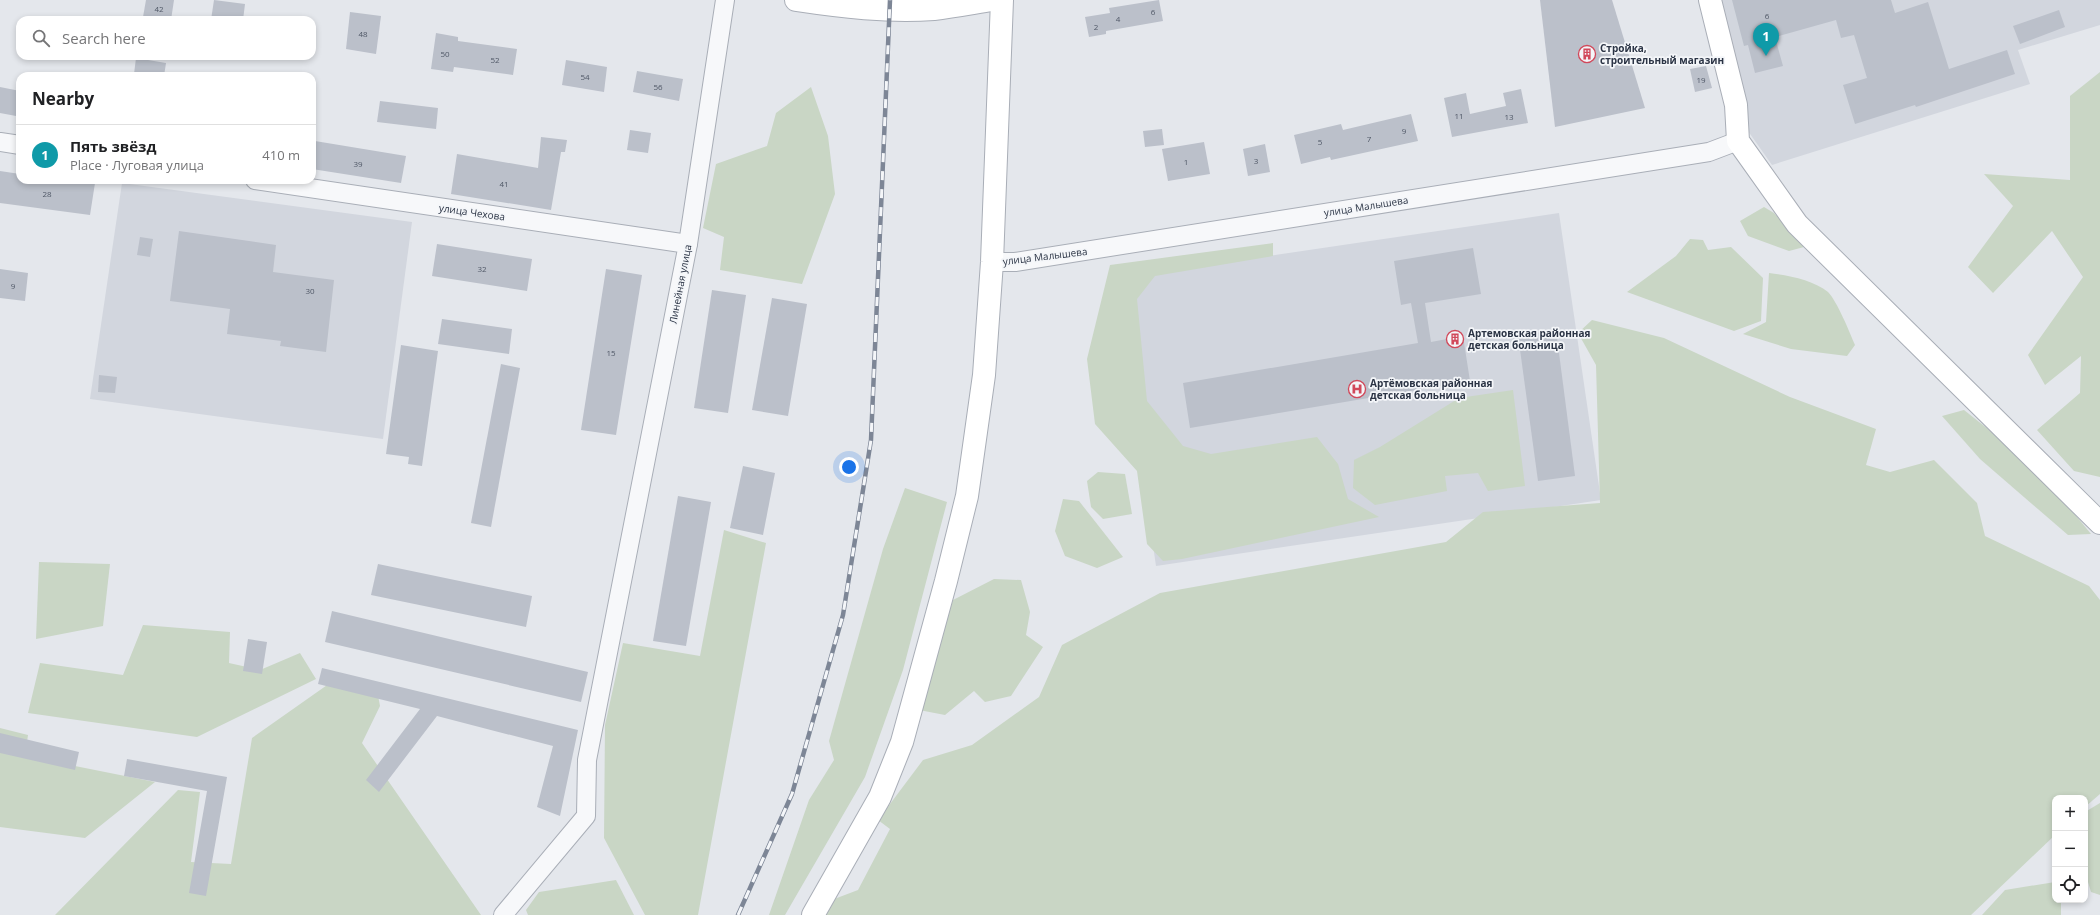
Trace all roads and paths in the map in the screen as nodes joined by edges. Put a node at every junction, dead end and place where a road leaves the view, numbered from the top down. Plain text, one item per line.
1 (725, 0) edge
2 (796, 0) edge
3 (992, 0) edge
4 (1002, 0) edge
5 (1710, 0) edge
6 (1738, 141) junction
7 (0, 142) edge
8 (16, 144) edge
9 (282, 184) edge
10 (688, 244) junction
11 (992, 262) junction
12 (2100, 523) edge
13 (503, 915) edge
14 (813, 915) edge

1 - 10 street, Линейная улица
2 - 3 main road
4 - 11 main road
5 - 6 main road
6 - 11 street, улица Малышева
6 - 12 main road
7 - 8 street
9 - 10 street, улица Чехова
10 - 13 street, Линейная улица
11 - 14 main road

